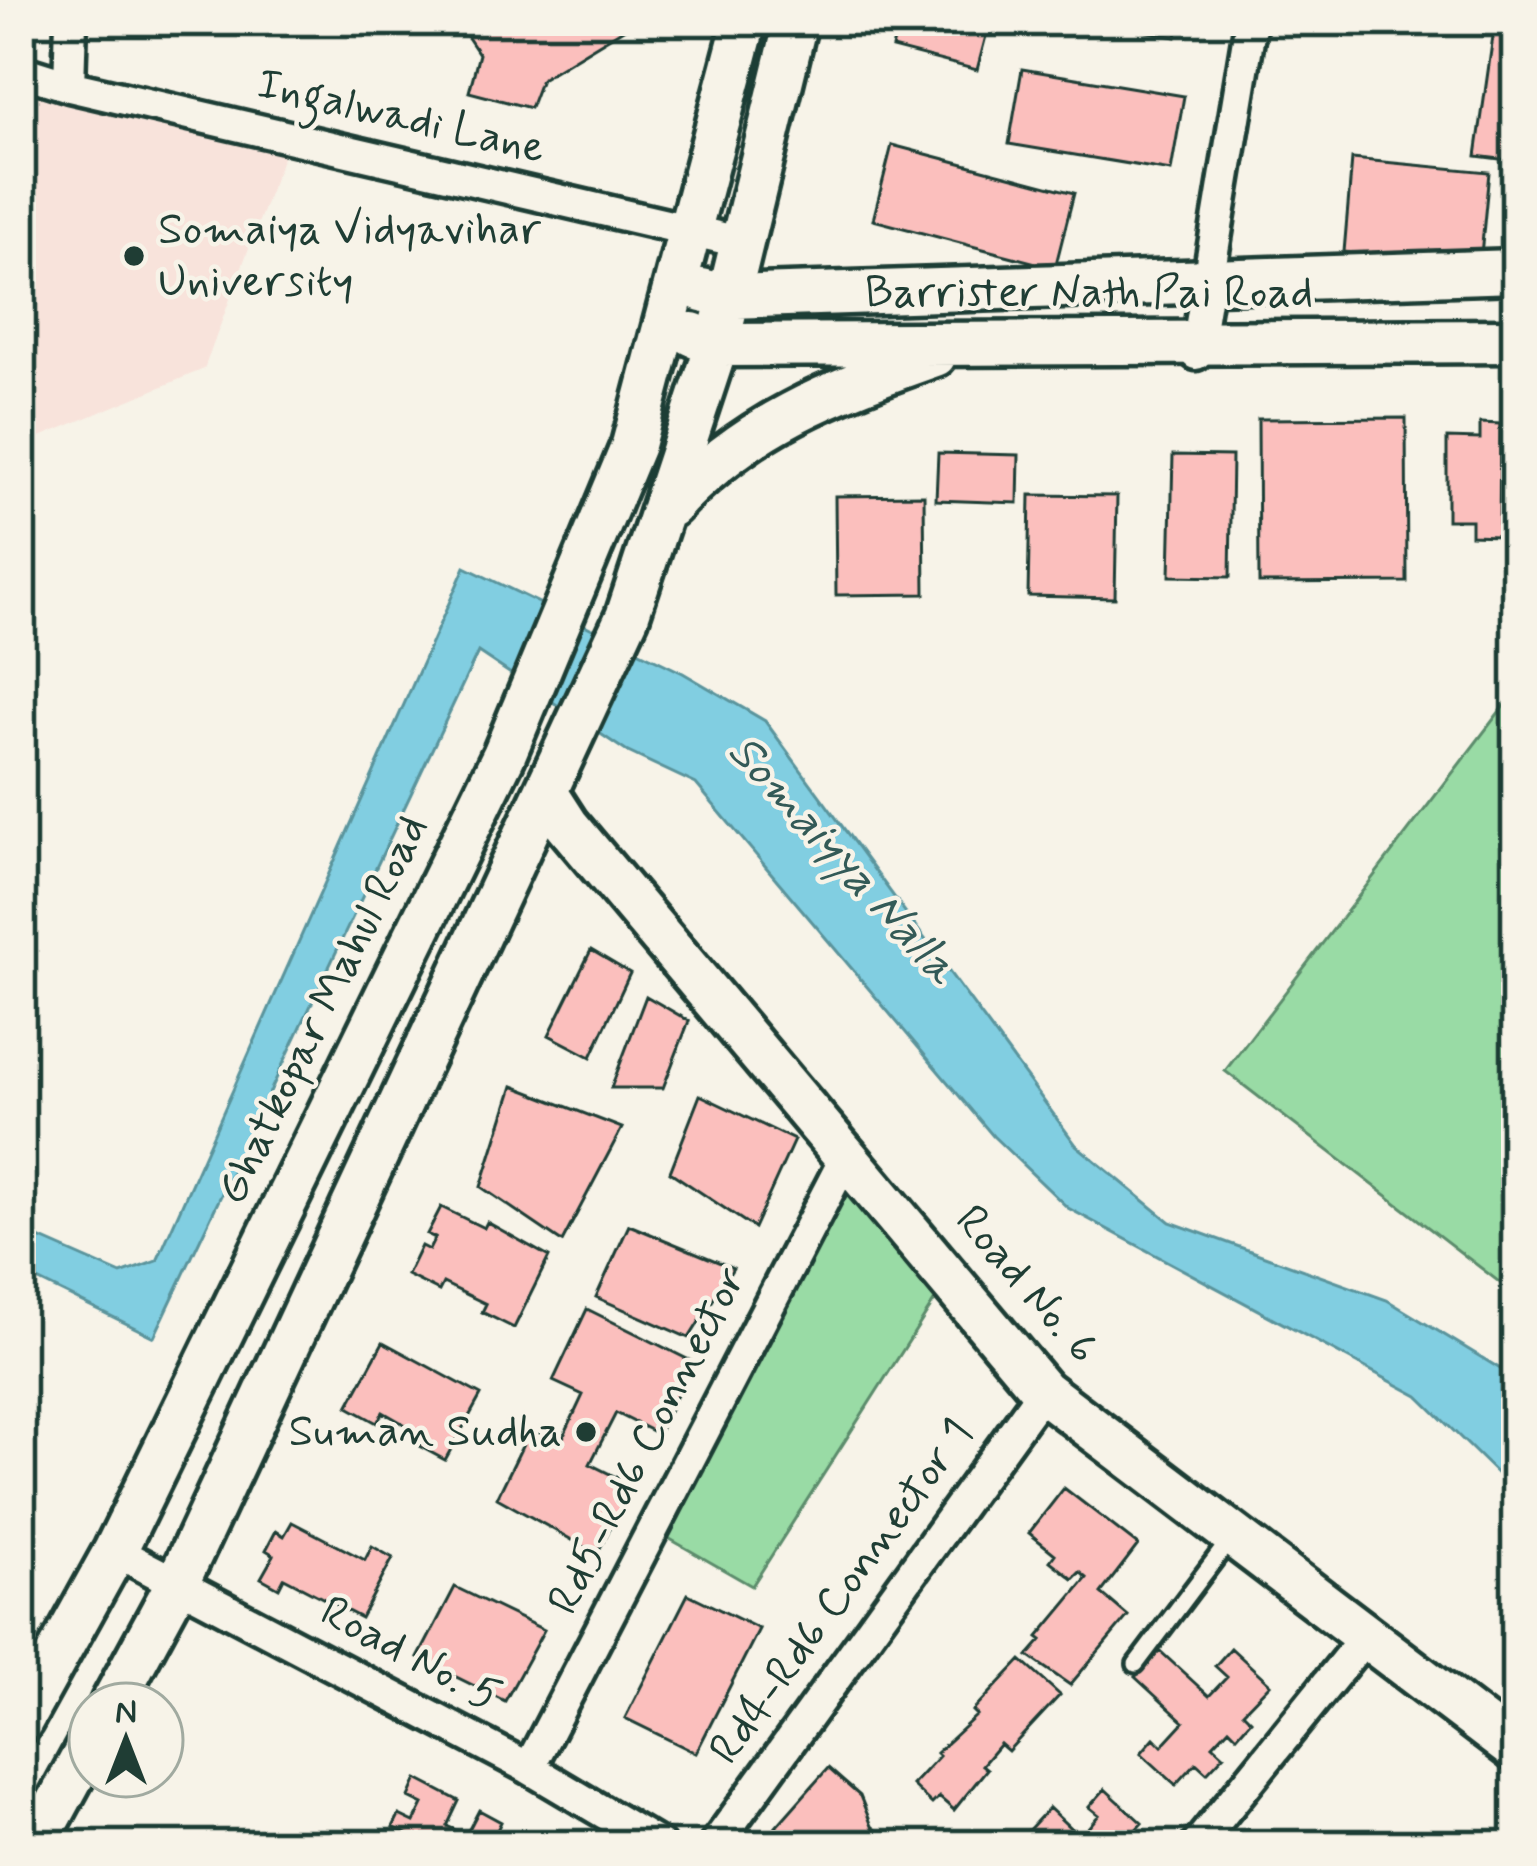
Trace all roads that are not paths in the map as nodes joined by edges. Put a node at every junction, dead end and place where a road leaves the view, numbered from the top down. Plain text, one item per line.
1 (71, 21) edge
2 (745, 21) edge
3 (796, 21) edge
4 (1251, 21) edge
5 (21, 71) edge
6 (69, 86) junction
7 (692, 231) junction
8 (744, 243) junction
9 (1516, 271) edge
10 (1210, 282) junction
11 (729, 297) junction
12 (673, 303) junction
13 (1516, 341) edge
14 (717, 345) junction
15 (964, 345) junction
16 (1197, 349) junction
17 (660, 517) junction
18 (547, 794) junction
19 (848, 1155) junction
20 (1043, 1390) junction
21 (1233, 1535) junction
22 (116, 1551) junction
23 (177, 1584) junction
24 (1366, 1636) junction
25 (1136, 1664) dead end
26 (125, 1680) edge
27 (21, 1721) edge
28 (1516, 1750) edge
29 (529, 1768) junction
30 (66, 1788) edge
31 (35, 1845) edge
32 (659, 1845) edge
33 (715, 1845) edge
34 (1197, 1845) edge

1 - 6 street
2 - 7 street, Ghatkopar Mahul Road
3 - 8 street
4 - 10 street
5 - 6 street, Ingalwadi Lane
6 - 7 street, Ingalwadi Lane
7 - 8 street, Ingalwadi Lane
7 - 12 street, Ghatkopar Mahul Road
8 - 11 street
9 - 10 street
10 - 11 street
10 - 16 street
11 - 12 street
11 - 14 street
12 - 14 street, Barrister Nath Pai Road
12 - 22 street, Ghatkopar Mahul Road
13 - 16 street, Barrister Nath Pai Road
14 - 15 street, Barrister Nath Pai Road
14 - 17 street
15 - 16 street, Barrister Nath Pai Road
15 - 17 street
17 - 18 street
18 - 19 street, Road No. 6
18 - 23 street
19 - 20 street, Road No. 6
19 - 29 street, Rd5-Rd6 Connector
20 - 21 street, Road No. 6
20 - 33 street, Rd4-Rd6 Connector 1
21 - 24 street, Road No. 6
21 - 25 lane
22 - 23 street, Road No. 5
22 - 27 street, Ghatkopar Mahul Road
23 - 26 street
23 - 29 street, Road No. 5
24 - 28 street, Road No. 6
24 - 34 street
29 - 32 street, Road No. 5
30 - 31 street

